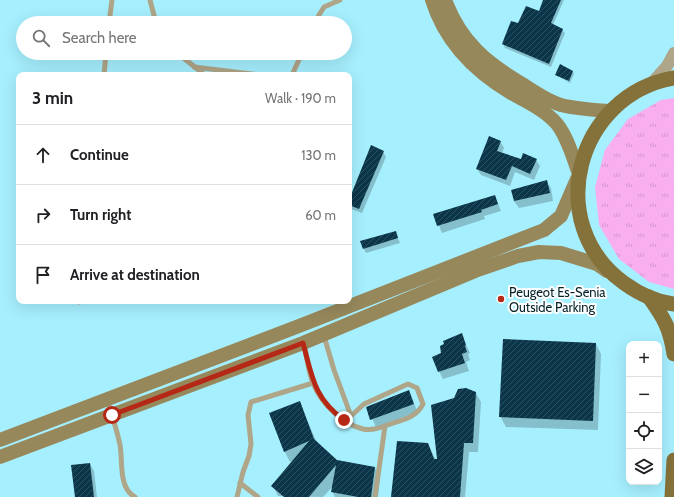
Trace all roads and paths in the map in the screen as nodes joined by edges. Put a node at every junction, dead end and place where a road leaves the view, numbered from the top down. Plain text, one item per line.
1 (112, 0) edge
2 (150, 0) edge
3 (340, 0) edge
4 (432, 0) edge
5 (445, 0) edge
6 (110, 16) edge
7 (154, 16) edge
8 (318, 16) edge
9 (674, 53) edge
10 (105, 60) edge
11 (185, 60) edge
12 (299, 60) edge
13 (194, 67) junction
14 (104, 72) edge
15 (201, 72) edge
16 (235, 72) edge
17 (293, 72) edge
18 (674, 78) edge
19 (650, 85) junction
20 (610, 111) junction
21 (578, 176) junction
22 (617, 278) junction
23 (649, 297) junction
24 (674, 304) edge
25 (299, 326) junction
26 (324, 334) junction
27 (303, 343) junction
28 (674, 354) edge
29 (313, 383) junction
30 (106, 399) junction
31 (112, 415) junction
32 (351, 416) junction
33 (344, 420) junction
34 (385, 426) junction
35 (0, 440) edge
36 (0, 457) edge
37 (674, 460) edge
38 (240, 483) junction
39 (135, 497) edge
40 (237, 497) edge
41 (258, 497) edge
42 (374, 497) edge
43 (672, 497) edge

1 - 6 lane
2 - 7 lane
3 - 8 lane
4 - 21 main road
5 - 20 main road
9 - 19 street
10 - 14 lane
11 - 13 lane
12 - 17 lane
13 - 15 lane
13 - 16 lane
18 - 19 main road
19 - 20 main road
20 - 21 main road
21 - 22 main road
21 - 25 main road
22 - 23 main road
22 - 26 main road
23 - 24 main road
23 - 28 main road
25 - 27 main road
25 - 30 main road
26 - 27 main road
26 - 32 lane
27 - 29 lane
27 - 31 main road
29 - 33 lane
29 - 38 lane
30 - 31 lane
30 - 35 main road
31 - 36 main road
31 - 39 lane
32 - 33 lane
32 - 34 lane
33 - 34 lane
34 - 42 lane
37 - 43 main road
38 - 40 lane
38 - 41 lane

